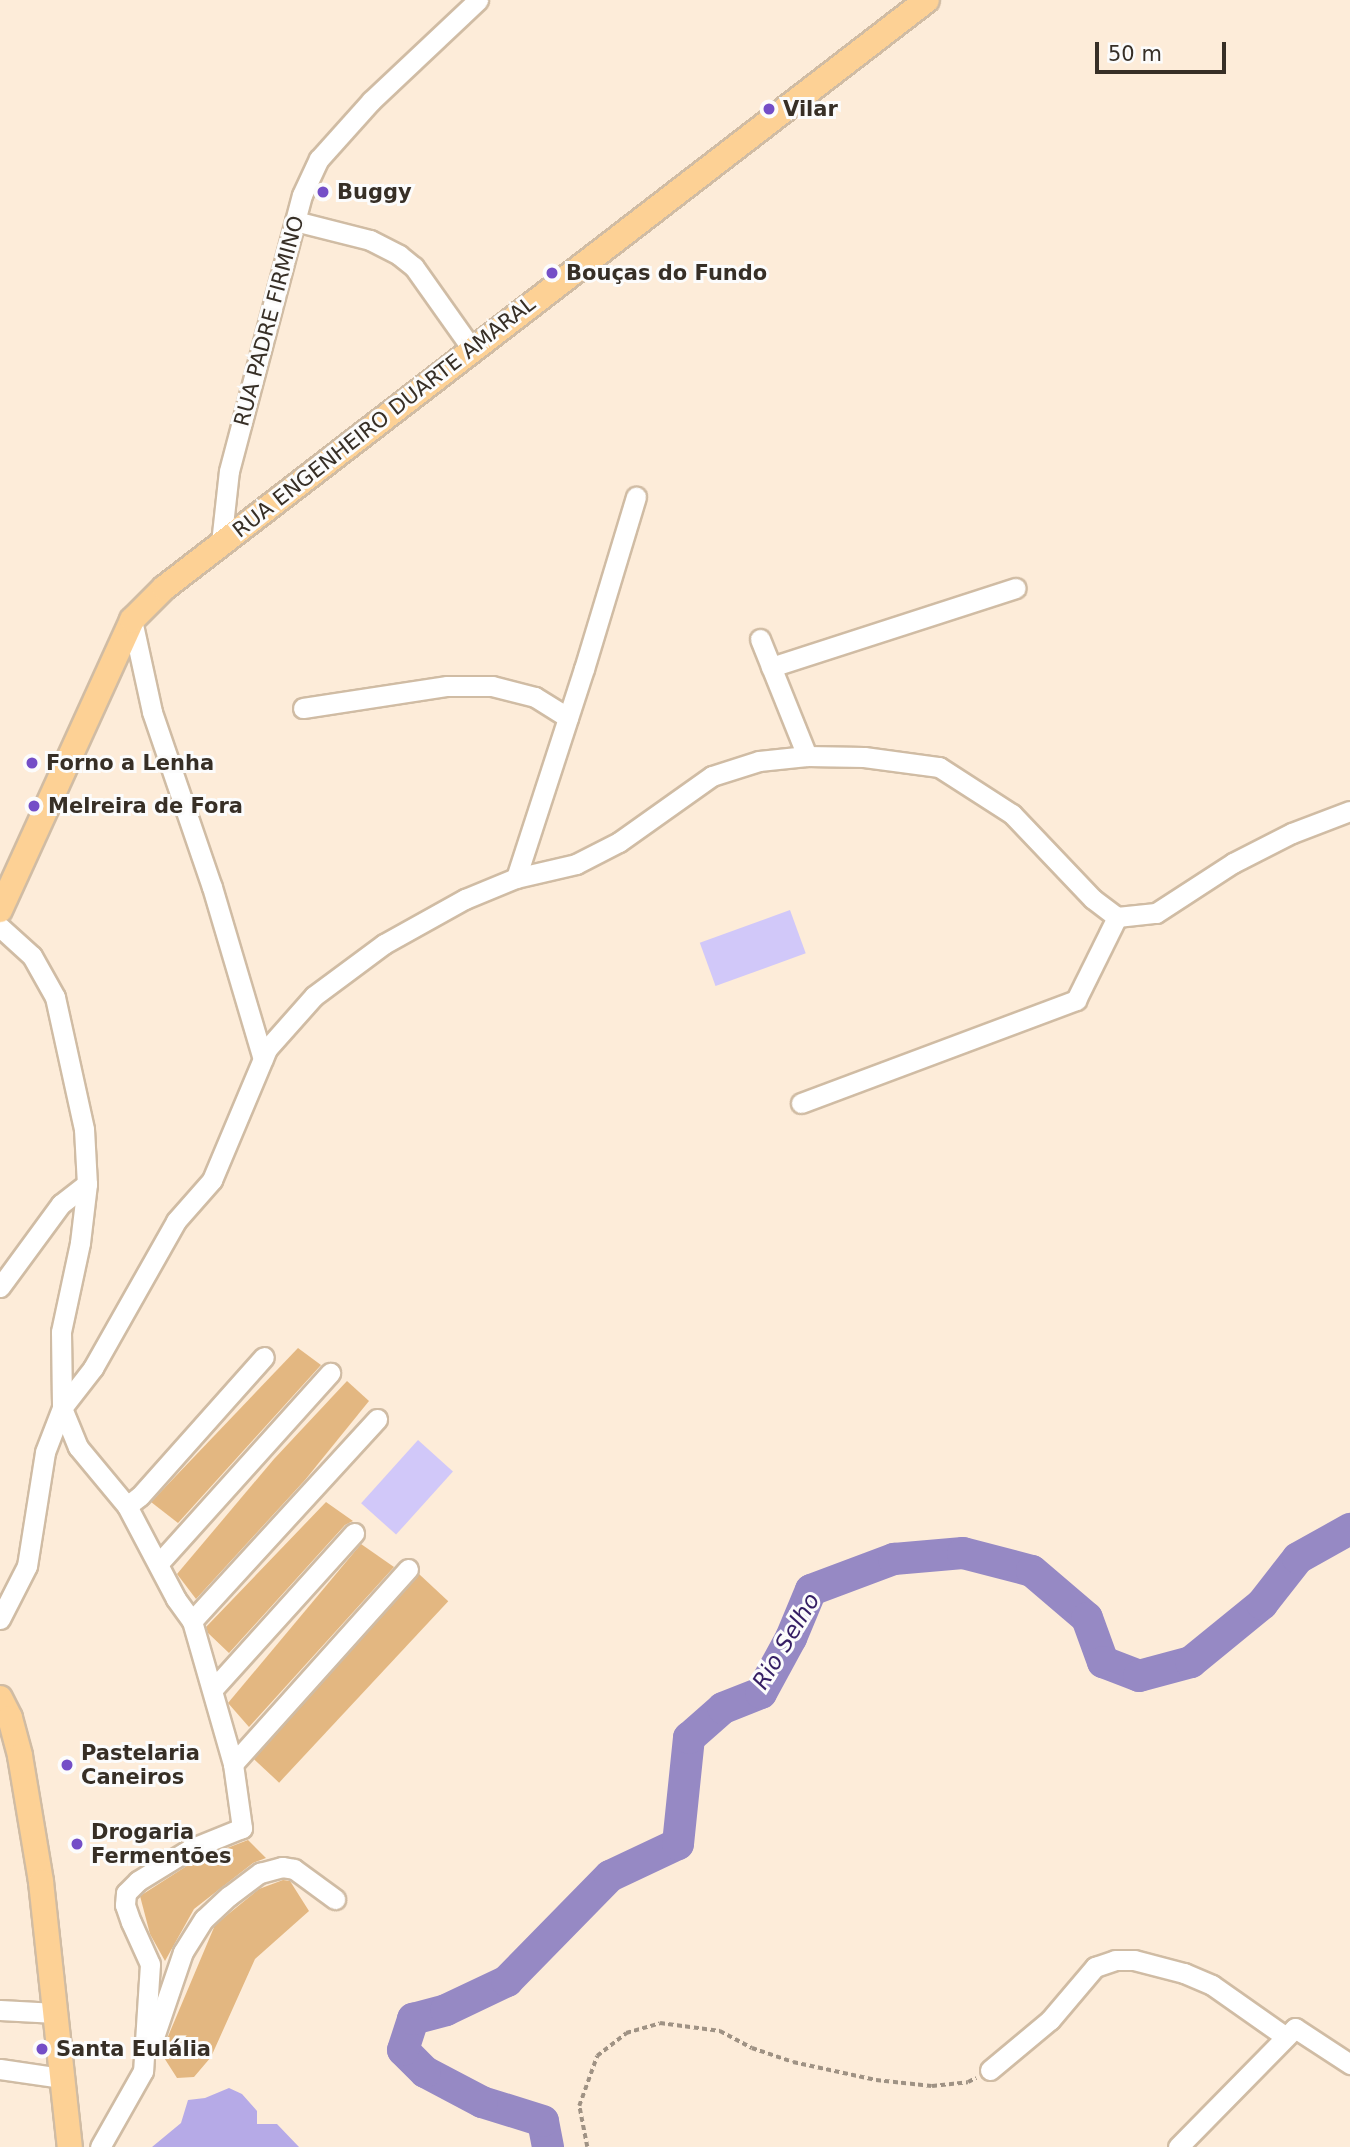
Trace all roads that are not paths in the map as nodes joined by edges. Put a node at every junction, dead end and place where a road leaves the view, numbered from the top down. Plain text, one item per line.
1 (478, 0) edge
2 (927, 0) edge
3 (295, 221) junction
4 (472, 349) junction
5 (636, 497) dead end
6 (220, 543) junction
7 (1016, 588) dead end
8 (131, 620) junction
9 (760, 639) dead end
10 (771, 667) junction
11 (303, 708) dead end
12 (568, 718) junction
13 (807, 756) junction
14 (1350, 811) edge
15 (516, 878) junction
16 (2, 902) edge
17 (1117, 917) junction
18 (0, 928) edge
19 (263, 1059) junction
20 (801, 1103) dead end
21 (88, 1184) junction
22 (0, 1287) edge
23 (264, 1357) dead end
24 (330, 1373) dead end
25 (62, 1408) junction
26 (377, 1419) dead end
27 (127, 1506) junction
28 (354, 1533) dead end
29 (159, 1563) junction
30 (408, 1569) dead end
31 (0, 1619) edge
32 (192, 1621) junction
33 (214, 1688) junction
34 (0, 1698) edge
35 (233, 1764) junction
36 (335, 1899) dead end
37 (0, 2010) edge
38 (56, 2013) junction
39 (1286, 2037) junction
40 (1350, 2064) edge
41 (0, 2069) edge
42 (990, 2070) road end
43 (143, 2071) junction
44 (62, 2078) junction
45 (107, 2145) edge
46 (70, 2147) edge
47 (1178, 2147) edge

1 - 3 street, RUA PADRE FIRMINO
2 - 4 main road, RUA ENGENHEIRO DUARTE AMARAL
3 - 4 street
3 - 6 street, RUA PADRE FIRMINO
4 - 6 main road, RUA ENGENHEIRO DUARTE AMARAL
5 - 12 street
6 - 8 main road, RUA ENGENHEIRO DUARTE AMARAL
7 - 10 street
8 - 16 main road, RUA ENGENHEIRO DUARTE AMARAL
8 - 19 street
9 - 10 street
10 - 13 street
11 - 12 street
12 - 15 street
13 - 15 street
13 - 17 street
14 - 17 street
15 - 19 street
17 - 20 street
18 - 21 street
19 - 25 street
21 - 22 street
21 - 25 street
23 - 27 street
24 - 29 street
25 - 27 street
25 - 31 street
26 - 32 street
27 - 29 street
28 - 33 street
29 - 32 street
30 - 35 street
32 - 33 street
33 - 35 street
34 - 38 main road
35 - 43 street
36 - 43 street
37 - 38 street
38 - 44 main road
39 - 40 street
39 - 42 street
39 - 47 street
41 - 44 street
43 - 45 street
44 - 46 main road

